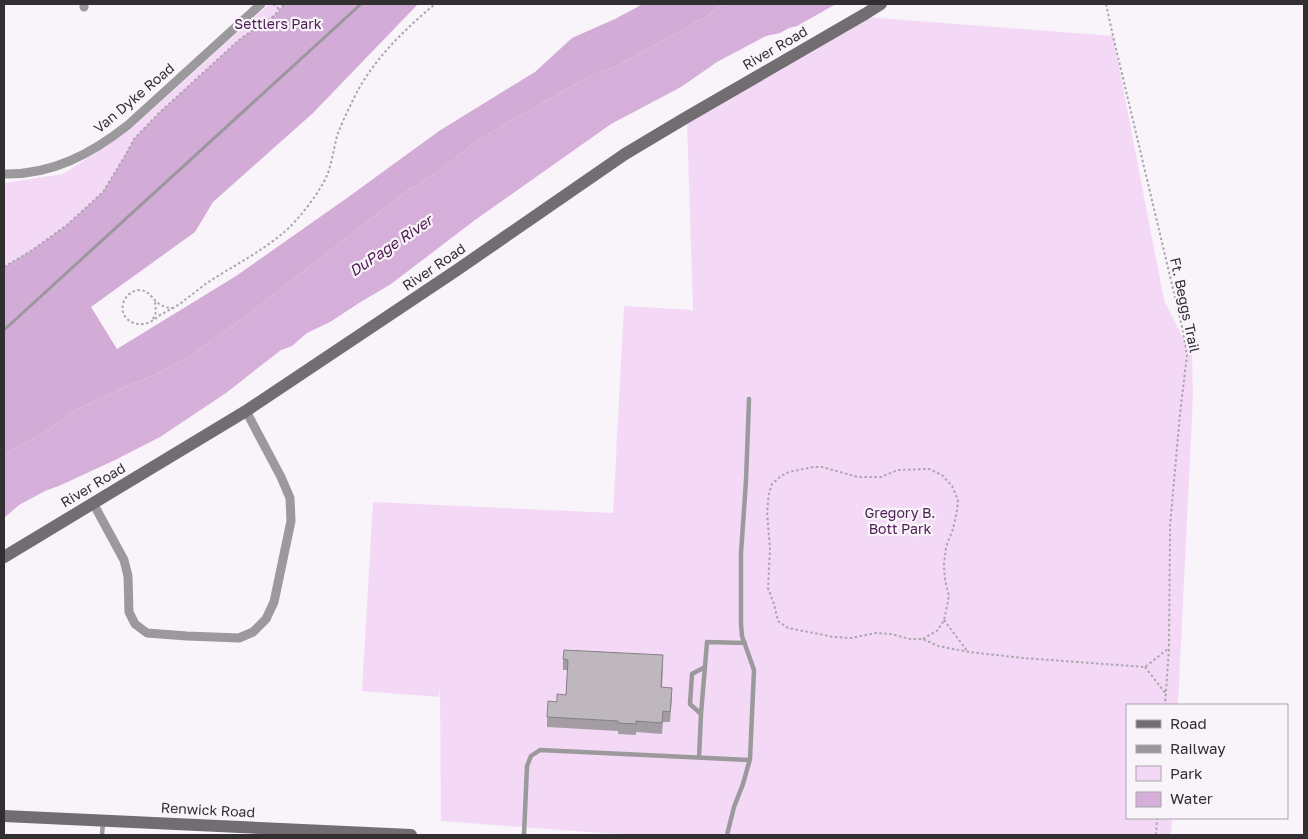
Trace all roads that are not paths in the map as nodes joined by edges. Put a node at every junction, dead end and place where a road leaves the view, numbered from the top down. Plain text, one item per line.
1 (881, 4) edge
2 (255, 6) edge
3 (4, 174) edge
4 (749, 399) dead end
5 (246, 411) junction
6 (93, 503) junction
7 (4, 557) edge
8 (745, 643) junction
9 (704, 667) junction
10 (701, 714) junction
11 (699, 758) junction
12 (750, 760) junction
13 (4, 816) edge
14 (103, 820) junction
15 (102, 835) edge
16 (411, 835) edge
17 (524, 835) edge
18 (727, 835) edge

1 - 5 street, River Road
2 - 3 street, Van Dyke Road
4 - 8 lane
5 - 6 street, River Road
5 - 6 street
6 - 7 street, River Road
8 - 9 lane
8 - 12 lane
9 - 10 lane
9 - 10 lane
10 - 11 lane
11 - 12 lane
11 - 17 lane
12 - 18 lane
13 - 14 street, Renwick Road
14 - 15 lane
14 - 16 street, Renwick Road

